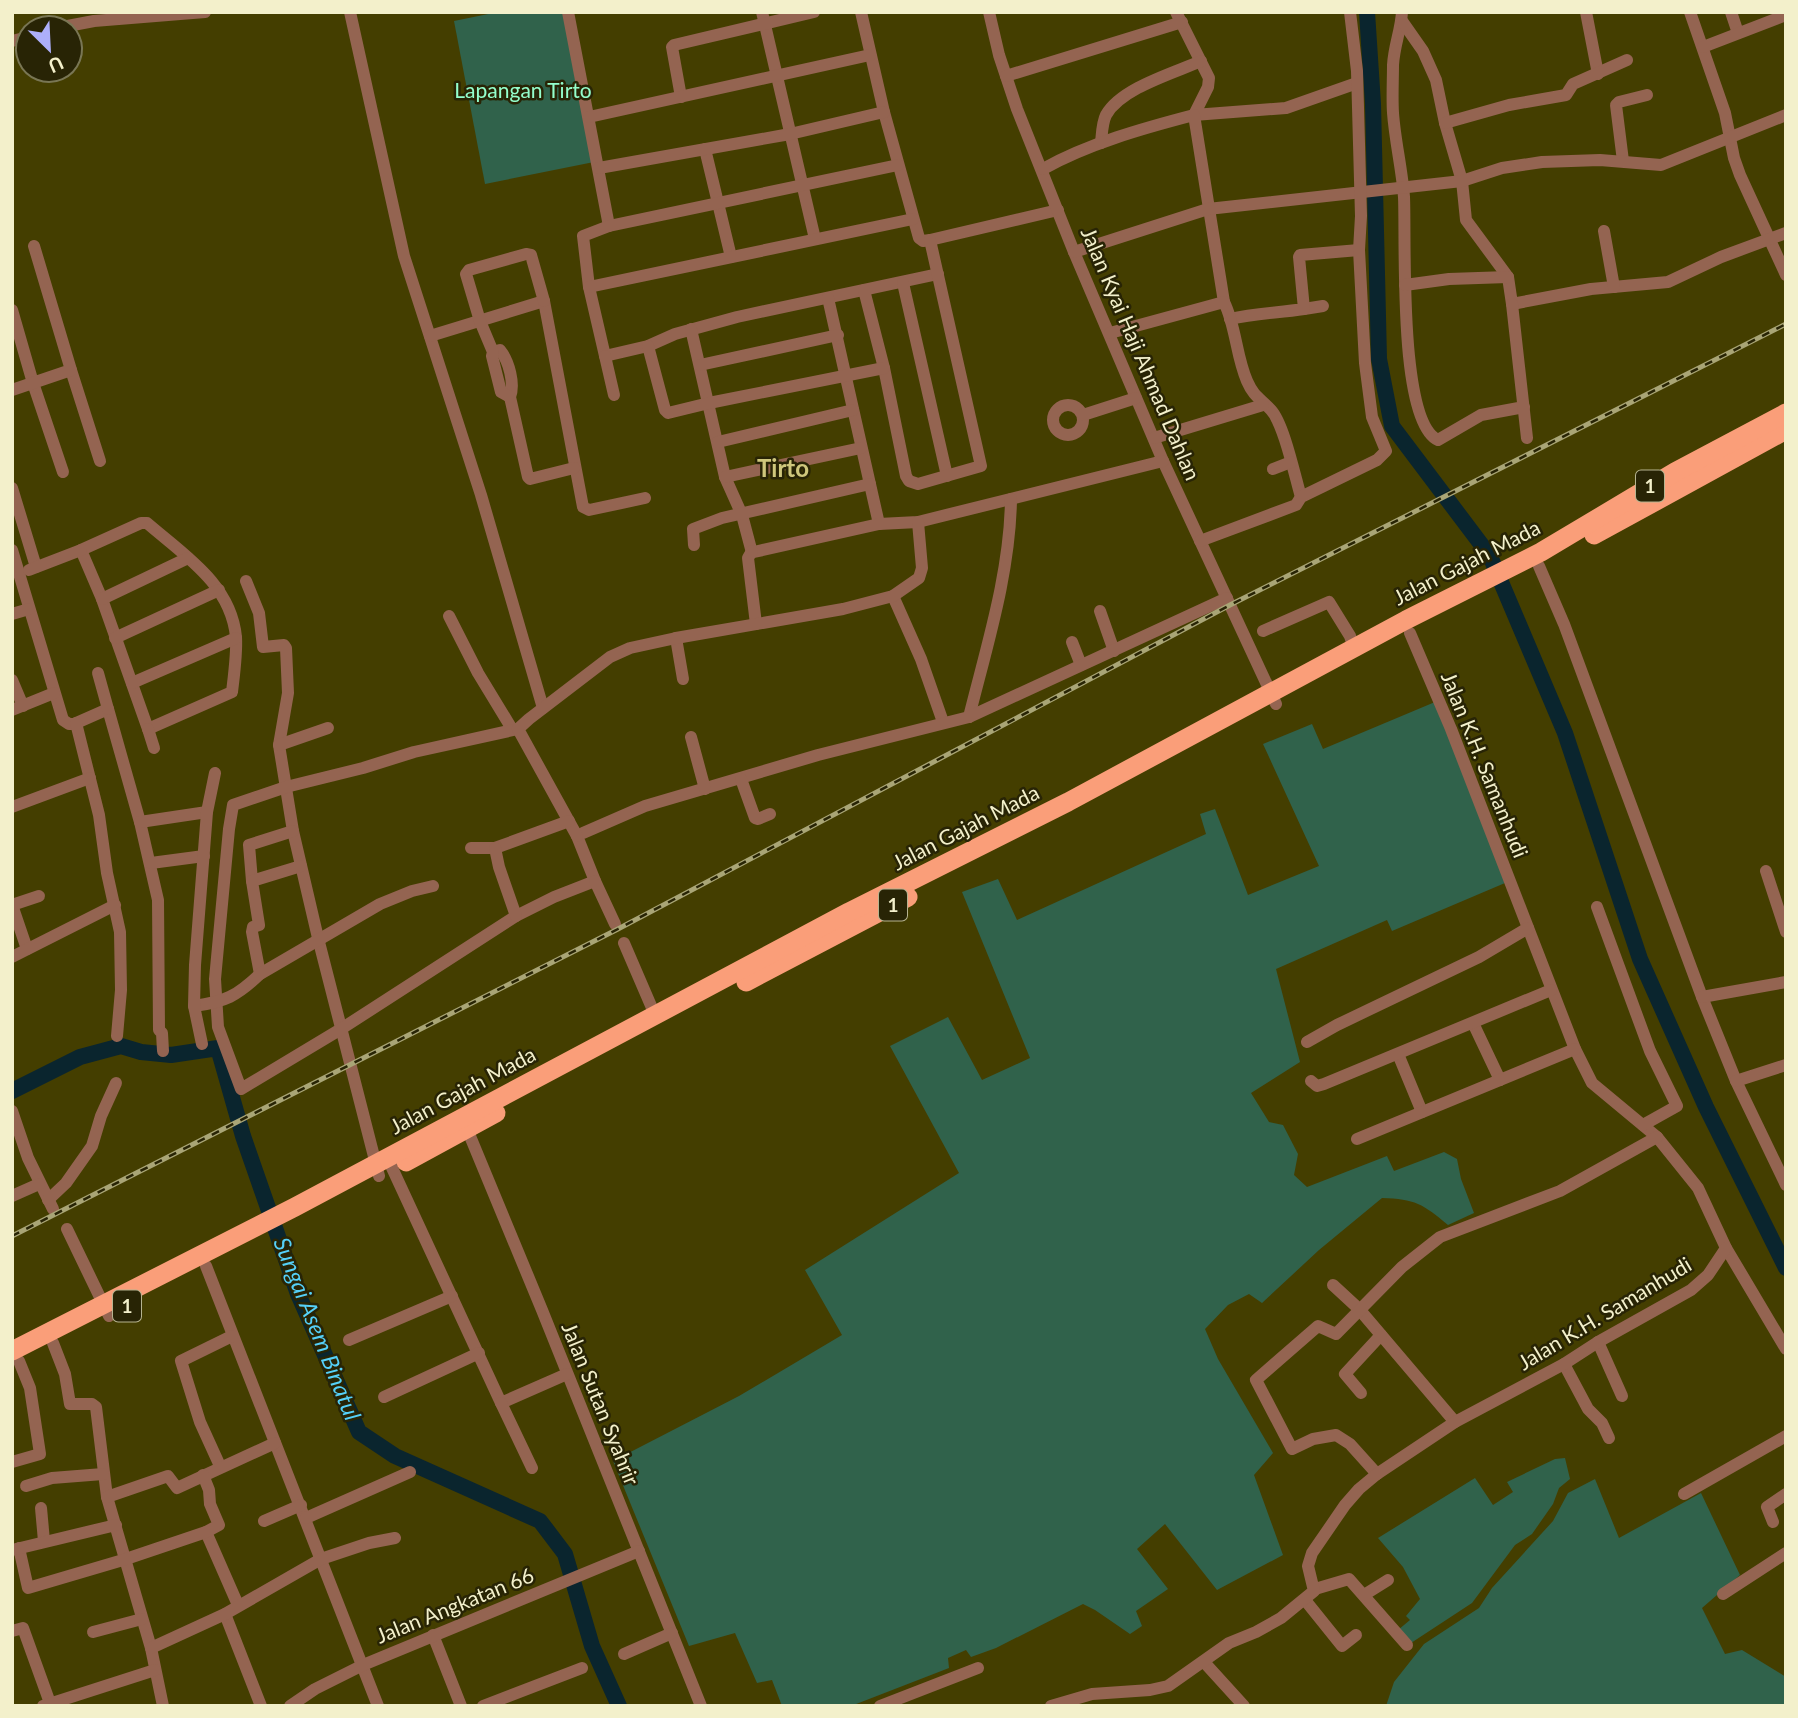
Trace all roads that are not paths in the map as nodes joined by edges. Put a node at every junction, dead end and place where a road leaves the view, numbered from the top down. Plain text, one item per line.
1 (205, 12) edge
2 (350, 12) edge
3 (568, 12) edge
4 (814, 12) edge
5 (861, 12) edge
6 (989, 12) edge
7 (1350, 12) edge
8 (1586, 12) edge
9 (1690, 12) edge
10 (1731, 12) edge
11 (1786, 15) edge
12 (108, 16) edge
13 (1179, 17) edge
14 (1402, 17) edge
15 (763, 18) edge
16 (84, 22) edge
17 (1738, 33) junction
18 (1703, 47) junction
19 (870, 55) junction
20 (1627, 60) dead end
21 (1201, 61) junction
22 (1598, 74) junction
23 (1006, 76) junction
24 (777, 77) junction
25 (1357, 83) junction
26 (1647, 95) dead end
27 (681, 97) junction
28 (884, 112) junction
29 (1194, 115) junction
30 (1786, 115) edge
31 (589, 117) junction
32 (1445, 123) junction
33 (790, 134) junction
34 (1731, 138) junction
35 (1101, 143) junction
36 (705, 149) junction
37 (1623, 161) junction
38 (898, 165) junction
39 (599, 168) junction
40 (1043, 169) junction
41 (1462, 181) junction
42 (802, 185) junction
43 (1403, 188) junction
44 (1360, 191) junction
45 (719, 203) junction
46 (1208, 209) junction
47 (1058, 210) junction
48 (913, 219) junction
49 (609, 226) junction
50 (1604, 231) dead end
51 (1786, 233) edge
52 (815, 239) junction
53 (930, 240) junction
54 (1769, 240) junction
55 (34, 246) dead end
56 (1359, 250) junction
57 (1074, 251) junction
58 (731, 257) junction
59 (938, 274) junction
60 (1786, 275) edge
61 (1508, 276) junction
62 (903, 283) junction
63 (1405, 285) junction
64 (589, 287) junction
65 (1614, 287) junction
66 (864, 290) junction
67 (828, 298) junction
68 (544, 301) junction
69 (1224, 302) junction
70 (1512, 304) junction
71 (1323, 306) dead end
72 (1304, 309) junction
73 (12, 310) edge
74 (1230, 318) junction
75 (480, 321) junction
76 (691, 329) junction
77 (1110, 333) junction
78 (838, 335) junction
79 (430, 336) junction
80 (648, 346) junction
81 (606, 356) junction
82 (700, 365) junction
83 (884, 368) junction
84 (71, 370) junction
85 (846, 375) junction
86 (33, 383) junction
87 (12, 390) edge
88 (614, 395) dead end
89 (1136, 397) junction
90 (709, 403) junction
91 (1263, 405) junction
92 (1524, 407) junction
93 (853, 410) junction
94 (1786, 413) edge
95 (1083, 415) dead end
96 (1786, 430) edge
97 (1154, 438) junction
98 (1527, 439) dead end
99 (718, 442) junction
100 (862, 448) junction
101 (100, 461) dead end
102 (1163, 461) junction
103 (1290, 462) junction
104 (574, 468) junction
105 (1273, 469) dead end
106 (63, 472) dead end
107 (947, 476) junction
108 (725, 477) junction
109 (870, 484) junction
110 (12, 488) edge
111 (645, 498) dead end
112 (1301, 498) junction
113 (1011, 499) junction
114 (742, 515) junction
115 (918, 522) junction
116 (879, 524) junction
117 (1200, 541) junction
118 (694, 545) dead end
119 (12, 550) edge
120 (81, 550) junction
121 (752, 551) junction
122 (188, 558) junction
123 (36, 567) junction
124 (1526, 568) junction
125 (19, 574) junction
126 (246, 581) dead end
127 (1484, 587) junction
128 (219, 590) junction
129 (893, 596) junction
130 (1227, 597) junction
131 (102, 599) junction
132 (29, 609) junction
133 (1100, 611) dead end
134 (12, 614) edge
135 (449, 616) dead end
136 (756, 624) junction
137 (1263, 631) dead end
138 (1410, 633) junction
139 (115, 638) junction
140 (236, 638) junction
141 (676, 638) junction
142 (1072, 642) dead end
143 (1354, 648) junction
144 (1114, 651) junction
145 (1081, 666) junction
146 (98, 673) dead end
147 (683, 679) dead end
148 (12, 680) edge
149 (132, 683) junction
150 (54, 693) junction
151 (1273, 699) junction
152 (18, 708) edge
153 (542, 708) junction
154 (108, 709) junction
155 (969, 717) junction
156 (943, 722) junction
157 (76, 723) junction
158 (328, 728) dead end
159 (148, 729) junction
160 (515, 729) junction
161 (691, 737) dead end
162 (1190, 743) junction
163 (279, 745) junction
164 (154, 748) dead end
165 (215, 772) dead end
166 (90, 778) junction
167 (741, 779) junction
168 (286, 787) junction
169 (705, 789) junction
170 (12, 807) edge
171 (207, 812) junction
172 (770, 814) dead end
173 (569, 821) junction
174 (140, 822) junction
175 (293, 831) junction
176 (578, 836) junction
177 (471, 848) dead end
178 (495, 848) junction
179 (204, 856) junction
180 (151, 863) junction
181 (301, 866) junction
182 (1766, 871) dead end
183 (252, 881) junction
184 (596, 881) junction
185 (433, 886) dead end
186 (39, 896) dead end
187 (12, 905) edge
188 (116, 905) junction
189 (1597, 907) dead end
190 (516, 916) junction
191 (615, 923) dead end
192 (1528, 928) junction
193 (1786, 932) edge
194 (318, 939) junction
195 (624, 943) dead end
196 (27, 949) junction
197 (12, 957) edge
198 (260, 974) junction
199 (1786, 982) edge
200 (1552, 989) junction
201 (1702, 997) junction
202 (213, 1004) junction
203 (195, 1005) junction
204 (655, 1015) junction
205 (1474, 1023) junction
206 (341, 1029) junction
207 (117, 1036) dead end
208 (1307, 1042) dead end
209 (202, 1044) dead end
210 (1575, 1049) junction
211 (163, 1051) dead end
212 (1398, 1054) junction
213 (1786, 1065) edge
214 (1500, 1080) junction
215 (1311, 1081) dead end
216 (1736, 1081) junction
217 (116, 1083) dead end
218 (12, 1111) edge
219 (1422, 1112) junction
220 (464, 1123) junction
221 (1643, 1125) junction
222 (1657, 1137) junction
223 (1357, 1139) dead end
224 (1783, 1162) edge
225 (384, 1166) junction
226 (39, 1184) junction
227 (1786, 1185) edge
228 (12, 1196) edge
229 (66, 1229) dead end
230 (239, 1241) junction
231 (1726, 1248) junction
232 (206, 1266) junction
233 (1333, 1285) dead end
234 (452, 1296) junction
235 (1359, 1309) junction
236 (106, 1311) junction
237 (1381, 1335) junction
238 (232, 1336) junction
239 (349, 1340) dead end
240 (1598, 1342) junction
241 (53, 1343) junction
242 (1786, 1349) edge
243 (479, 1353) junction
244 (14, 1358) edge
245 (1564, 1364) junction
246 (567, 1374) junction
247 (1361, 1393) dead end
248 (384, 1396) dead end
249 (1622, 1396) dead end
250 (501, 1403) junction
251 (1455, 1422) junction
252 (1786, 1436) edge
253 (1609, 1438) dead end
254 (275, 1443) junction
255 (12, 1462) edge
256 (220, 1466) junction
257 (532, 1468) dead end
258 (410, 1472) dead end
259 (103, 1474) junction
260 (1377, 1474) junction
261 (203, 1475) junction
262 (26, 1486) dead end
263 (1684, 1494) dead end
264 (1786, 1494) edge
265 (107, 1497) junction
266 (41, 1508) dead end
267 (303, 1512) junction
268 (264, 1521) dead end
269 (1773, 1522) dead end
270 (116, 1525) junction
271 (206, 1532) junction
272 (395, 1538) dead end
273 (44, 1541) junction
274 (15, 1549) edge
275 (639, 1551) junction
276 (1786, 1553) edge
277 (321, 1559) junction
278 (123, 1560) junction
279 (1388, 1580) dead end
280 (1315, 1589) junction
281 (1723, 1594) dead end
282 (1364, 1595) junction
283 (1305, 1600) junction
284 (238, 1605) junction
285 (225, 1614) junction
286 (142, 1619) junction
287 (12, 1631) edge
288 (93, 1632) dead end
289 (672, 1633) junction
290 (433, 1635) junction
291 (1356, 1635) dead end
292 (1406, 1645) dead end
293 (151, 1648) junction
294 (624, 1654) dead end
295 (1204, 1661) junction
296 (363, 1665) junction
297 (582, 1668) dead end
298 (978, 1668) dead end
299 (155, 1670) junction
300 (1093, 1700) edge
301 (46, 1705) edge
302 (163, 1706) edge
303 (261, 1706) edge
304 (290, 1706) edge
305 (378, 1706) edge
306 (461, 1706) edge
307 (483, 1706) edge
308 (701, 1706) edge
309 (880, 1706) edge
310 (1051, 1706) edge
311 (1244, 1706) edge

1 - 12 street
2 - 79 street
3 - 31 street
4 - 15 street
5 - 19 street
6 - 23 street, Jalan Kyai Haji Ahmad Dahlan
7 - 25 street
8 - 22 street
9 - 18 street
10 - 17 street
11 - 17 street
12 - 16 street
13 - 21 street
13 - 23 street
14 - 32 street
14 - 43 street
15 - 24 street
15 - 27 street
17 - 18 street
18 - 34 street
19 - 24 street
19 - 28 street
20 - 22 street
21 - 29 street
21 - 35 street
22 - 32 street
23 - 40 street, Jalan Kyai Haji Ahmad Dahlan
24 - 27 street
24 - 33 street
25 - 29 street
25 - 44 street
26 - 37 street
27 - 31 street
28 - 33 street
28 - 38 street
29 - 35 street
29 - 46 street
30 - 34 street
31 - 39 street
32 - 41 street
33 - 36 street
33 - 42 street
34 - 37 street
34 - 54 street
35 - 40 street
36 - 39 street
36 - 45 street
37 - 41 street
38 - 42 street
38 - 48 street
39 - 49 street
40 - 47 street, Jalan Kyai Haji Ahmad Dahlan
41 - 43 street
41 - 61 street
42 - 45 street
42 - 52 street
43 - 44 street
43 - 63 street
44 - 46 street
44 - 56 street
45 - 49 street
45 - 58 street
46 - 57 street
46 - 69 street
47 - 53 street
47 - 57 street, Jalan Kyai Haji Ahmad Dahlan
48 - 52 street
48 - 53 street
49 - 64 street
50 - 65 street
51 - 54 street
52 - 58 street
53 - 59 street
54 - 60 street
54 - 65 street
55 - 84 street
56 - 72 street
56 - 112 street
57 - 77 street, Jalan Kyai Haji Ahmad Dahlan
58 - 64 street
59 - 62 street
59 - 107 street
61 - 63 street
61 - 70 street
62 - 66 street
62 - 107 street
63 - 92 street
64 - 81 street
65 - 70 street
66 - 67 street
66 - 83 street
67 - 76 street
67 - 78 street
68 - 75 street
68 - 75 street
68 - 104 street
69 - 74 street
69 - 77 street
70 - 92 street
71 - 72 street
72 - 74 street
73 - 86 street
74 - 91 street
75 - 79 street
75 - 104 street
76 - 80 street
76 - 82 street
77 - 89 street, Jalan Kyai Haji Ahmad Dahlan
78 - 82 street
78 - 85 street
79 - 153 street
80 - 81 street
80 - 90 street
81 - 88 street
82 - 90 street
83 - 85 street
83 - 107 street
84 - 86 street
84 - 101 street
85 - 90 street
85 - 93 street
86 - 87 street
86 - 106 street
89 - 95 street
89 - 97 street, Jalan Kyai Haji Ahmad Dahlan
90 - 99 street
91 - 97 street
91 - 103 street
92 - 98 street
93 - 99 street
93 - 100 street
94 - 124 highway, Jalan Gajah Mada / 1
96 - 124 highway, Jalan Gajah Mada / 1
97 - 102 street, Jalan Kyai Haji Ahmad Dahlan
99 - 108 street
100 - 108 street
100 - 109 street
102 - 113 street
102 - 117 street, Jalan Kyai Haji Ahmad Dahlan
103 - 105 street
103 - 112 street
104 - 111 street
108 - 114 street
109 - 114 street
109 - 116 street
110 - 123 street
112 - 117 street
113 - 115 street
113 - 155 street
114 - 118 street
114 - 121 street
115 - 116 street
115 - 129 street
116 - 121 street
117 - 130 street, Jalan Kyai Haji Ahmad Dahlan
119 - 125 street
120 - 122 street
120 - 123 street
120 - 131 street
121 - 136 street
122 - 128 street
122 - 131 street
123 - 125 street
124 - 127 highway, Jalan Gajah Mada / 1
124 - 201 street
125 - 132 street
126 - 163 street
127 - 138 highway, Jalan Gajah Mada / 1
127 - 143 highway, Jalan Gajah Mada / 1
128 - 139 street
128 - 140 street
129 - 136 street
129 - 156 street
130 - 144 street
130 - 151 street, Jalan Kyai Haji Ahmad Dahlan
131 - 139 street
132 - 134 street
132 - 150 street
133 - 144 street
135 - 160 street
136 - 141 street
137 - 143 street
138 - 151 highway, Jalan Gajah Mada / 1
138 - 192 street, Jalan K.H. Samanhudi
139 - 149 street
140 - 149 street
140 - 159 street
141 - 147 street
141 - 153 street
142 - 145 street
143 - 151 highway, Jalan Gajah Mada / 1
144 - 145 street
145 - 155 street
146 - 154 street
148 - 152 street
149 - 159 street
150 - 152 street
150 - 157 street
151 - 162 highway, Jalan Gajah Mada / 1
153 - 160 street
154 - 157 street
154 - 174 street
155 - 156 street
156 - 167 street
157 - 166 street
158 - 163 street
159 - 164 street
160 - 168 street
160 - 173 street
161 - 169 street
162 - 204 highway, Jalan Gajah Mada / 1
162 - 220 highway, Jalan Gajah Mada / 1
163 - 168 street
165 - 171 street
166 - 170 street
166 - 188 street
167 - 169 street
167 - 172 street
168 - 175 street
168 - 202 street
169 - 176 street
171 - 174 street
171 - 179 street
173 - 176 street
173 - 178 street
174 - 180 street
175 - 181 street
175 - 183 street
176 - 184 street
177 - 178 street
178 - 190 street
179 - 180 street
179 - 203 street
180 - 211 street
181 - 183 street
181 - 194 street
182 - 193 street
183 - 198 street
184 - 190 street
184 - 191 street
185 - 194 street
186 - 187 street
187 - 196 street
188 - 196 street
188 - 207 street
189 - 221 street
190 - 206 street
192 - 200 street, Jalan K.H. Samanhudi
192 - 208 street
194 - 198 street
194 - 206 street
195 - 204 street
196 - 197 street
198 - 202 street
199 - 201 street
200 - 205 street
200 - 210 street, Jalan K.H. Samanhudi
201 - 216 street
202 - 203 street
202 - 206 street
203 - 209 street
204 - 220 highway, Jalan Gajah Mada / 1
205 - 212 street
205 - 214 street
206 - 225 street
210 - 214 street
210 - 221 street, Jalan K.H. Samanhudi
212 - 215 street
212 - 219 street
213 - 216 street
214 - 219 street
216 - 224 street
217 - 226 street
218 - 226 street
219 - 223 street
220 - 225 highway, Jalan Gajah Mada / 1
220 - 246 street, Jalan Sutan Syahrir
221 - 222 street, Jalan K.H. Samanhudi
222 - 231 street, Jalan K.H. Samanhudi
222 - 235 street
224 - 227 street
225 - 230 highway, Jalan Gajah Mada / 1
225 - 234 street
226 - 228 street
229 - 236 street
230 - 232 highway, Jalan Gajah Mada / 1
230 - 236 highway, Jalan Gajah Mada / 1
231 - 240 street, Jalan K.H. Samanhudi
231 - 242 street
232 - 236 highway, Jalan Gajah Mada / 1
232 - 238 street
233 - 235 street
234 - 239 street
234 - 243 street
235 - 237 street
235 - 260 street
236 - 241 highway, Jalan Gajah Mada / 1
236 - 244 highway, Jalan Gajah Mada / 1
237 - 247 street
237 - 251 street
238 - 254 street
238 - 256 street
240 - 245 street, Jalan K.H. Samanhudi
240 - 249 street
241 - 244 highway, Jalan Gajah Mada / 1
241 - 259 street
243 - 248 street
243 - 250 street
244 - 255 street
245 - 251 street, Jalan K.H. Samanhudi
245 - 253 street
246 - 250 street
246 - 275 street, Jalan Sutan Syahrir
250 - 257 street
251 - 260 street, Jalan K.H. Samanhudi
252 - 263 street
254 - 256 street
254 - 267 street
256 - 261 street
258 - 267 street
259 - 262 street
259 - 265 street
260 - 280 street, Jalan K.H. Samanhudi
261 - 265 street
261 - 271 street
264 - 269 street
265 - 270 street
266 - 273 street
267 - 268 street
267 - 277 street
270 - 273 street
270 - 278 street
271 - 278 street
271 - 284 street
272 - 277 street
273 - 274 street
274 - 278 street
275 - 289 street, Jalan Sutan Syahrir
275 - 290 street, Jalan Angkatan 66
276 - 281 street
277 - 284 street
277 - 296 street
278 - 286 street
279 - 282 street
280 - 282 street
280 - 283 street
282 - 292 street
283 - 291 street
283 - 295 street
284 - 285 street
285 - 293 street
285 - 303 street
286 - 288 street
286 - 293 street
287 - 301 street
289 - 294 street
289 - 308 street, Jalan Sutan Syahrir
290 - 296 street, Jalan Angkatan 66
290 - 306 street
293 - 299 street
295 - 300 street
295 - 311 street
296 - 304 street, Jalan Angkatan 66
296 - 305 street
297 - 307 street
298 - 309 street
299 - 301 street
299 - 302 street
300 - 310 street

